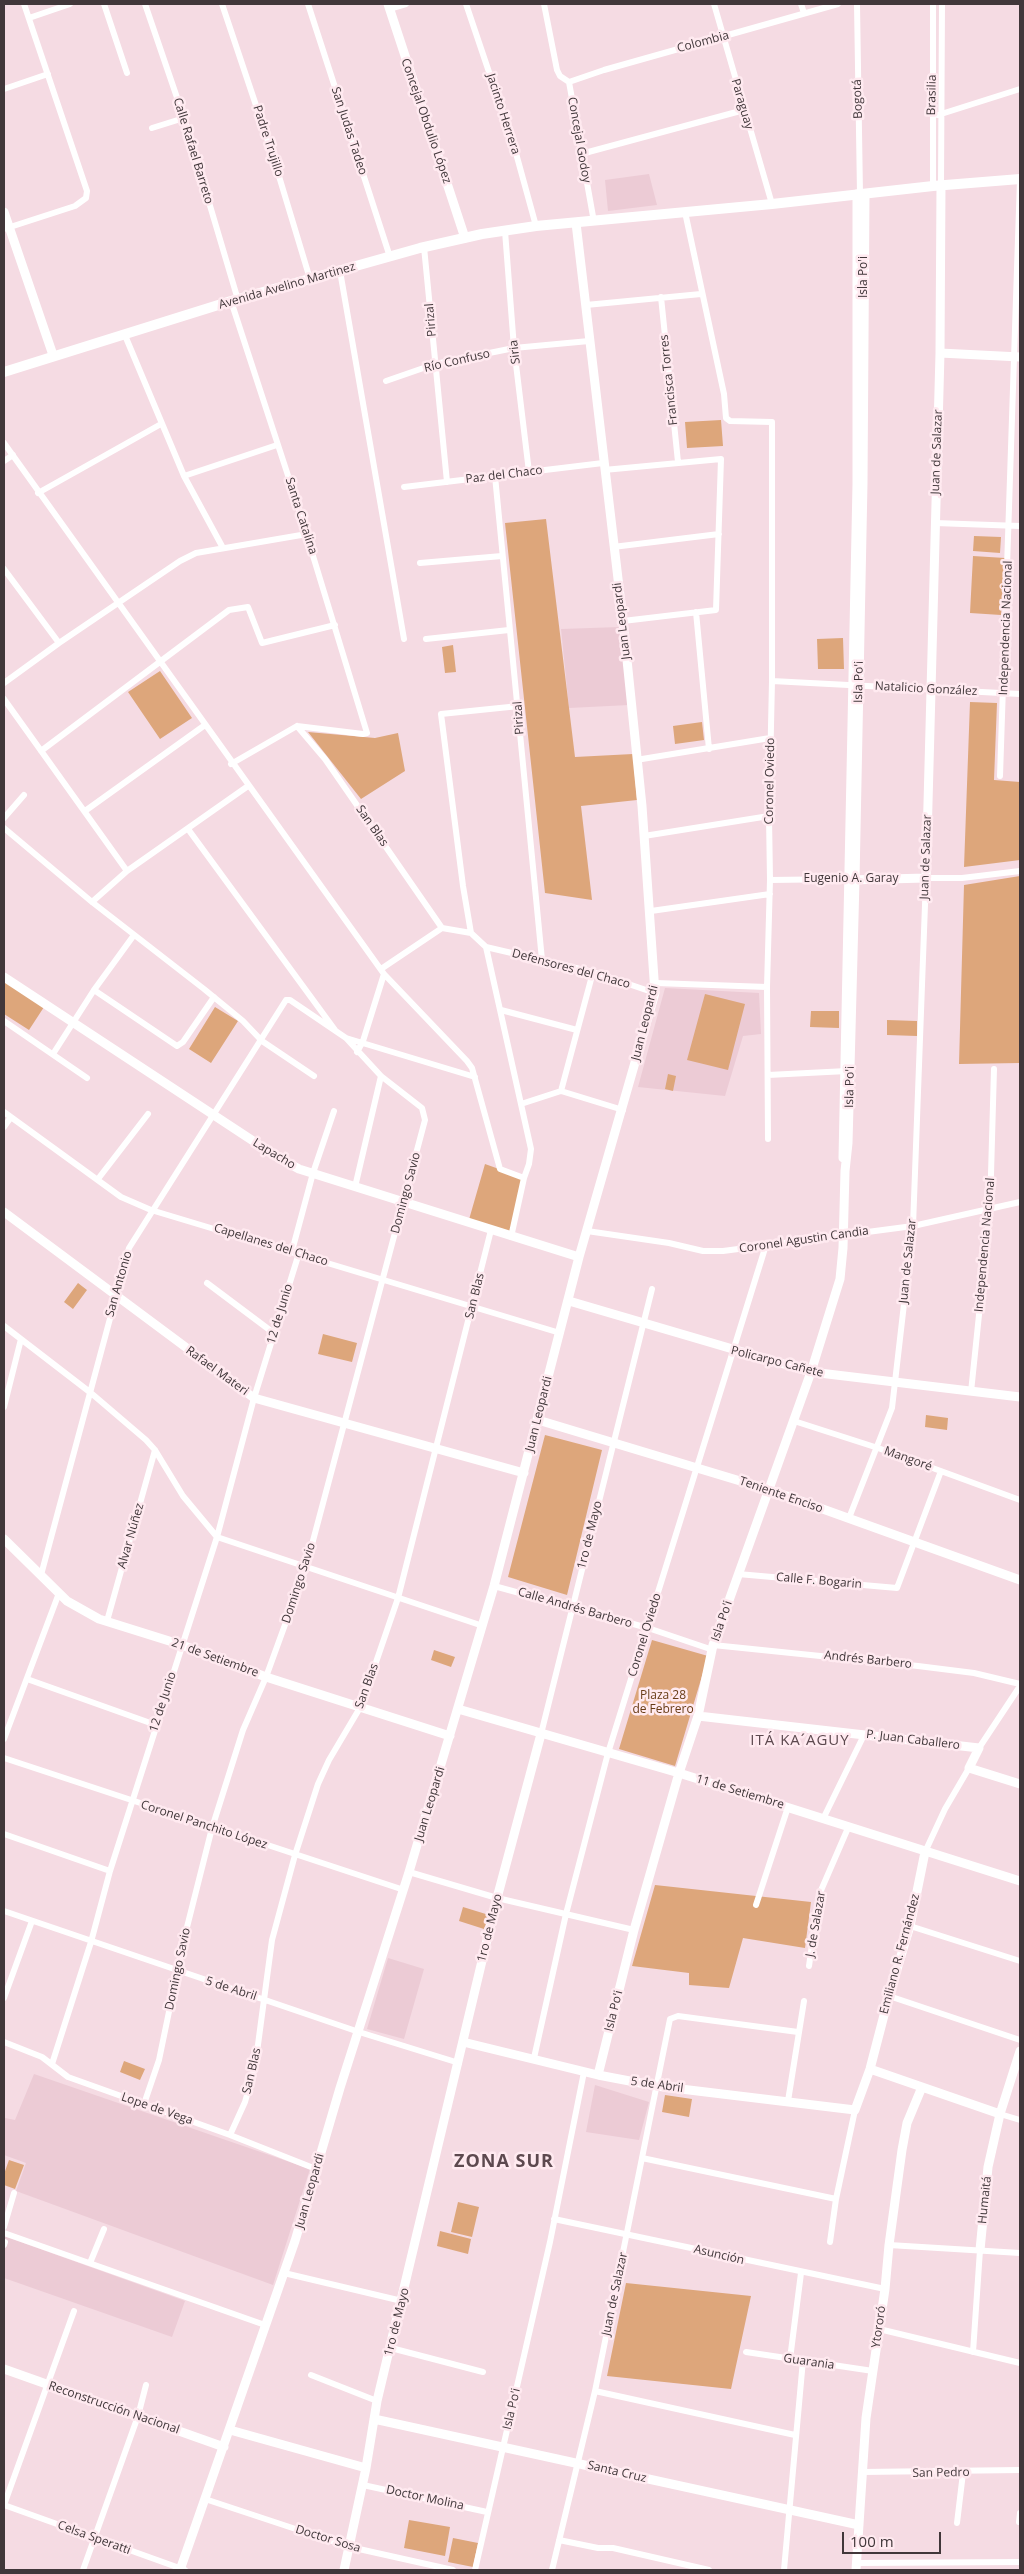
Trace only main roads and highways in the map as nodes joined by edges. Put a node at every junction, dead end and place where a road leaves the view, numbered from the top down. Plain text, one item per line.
1 (1020, 179) edge
2 (4, 372) edge

1 - 2 main road, Avenida Avelino Martinez

